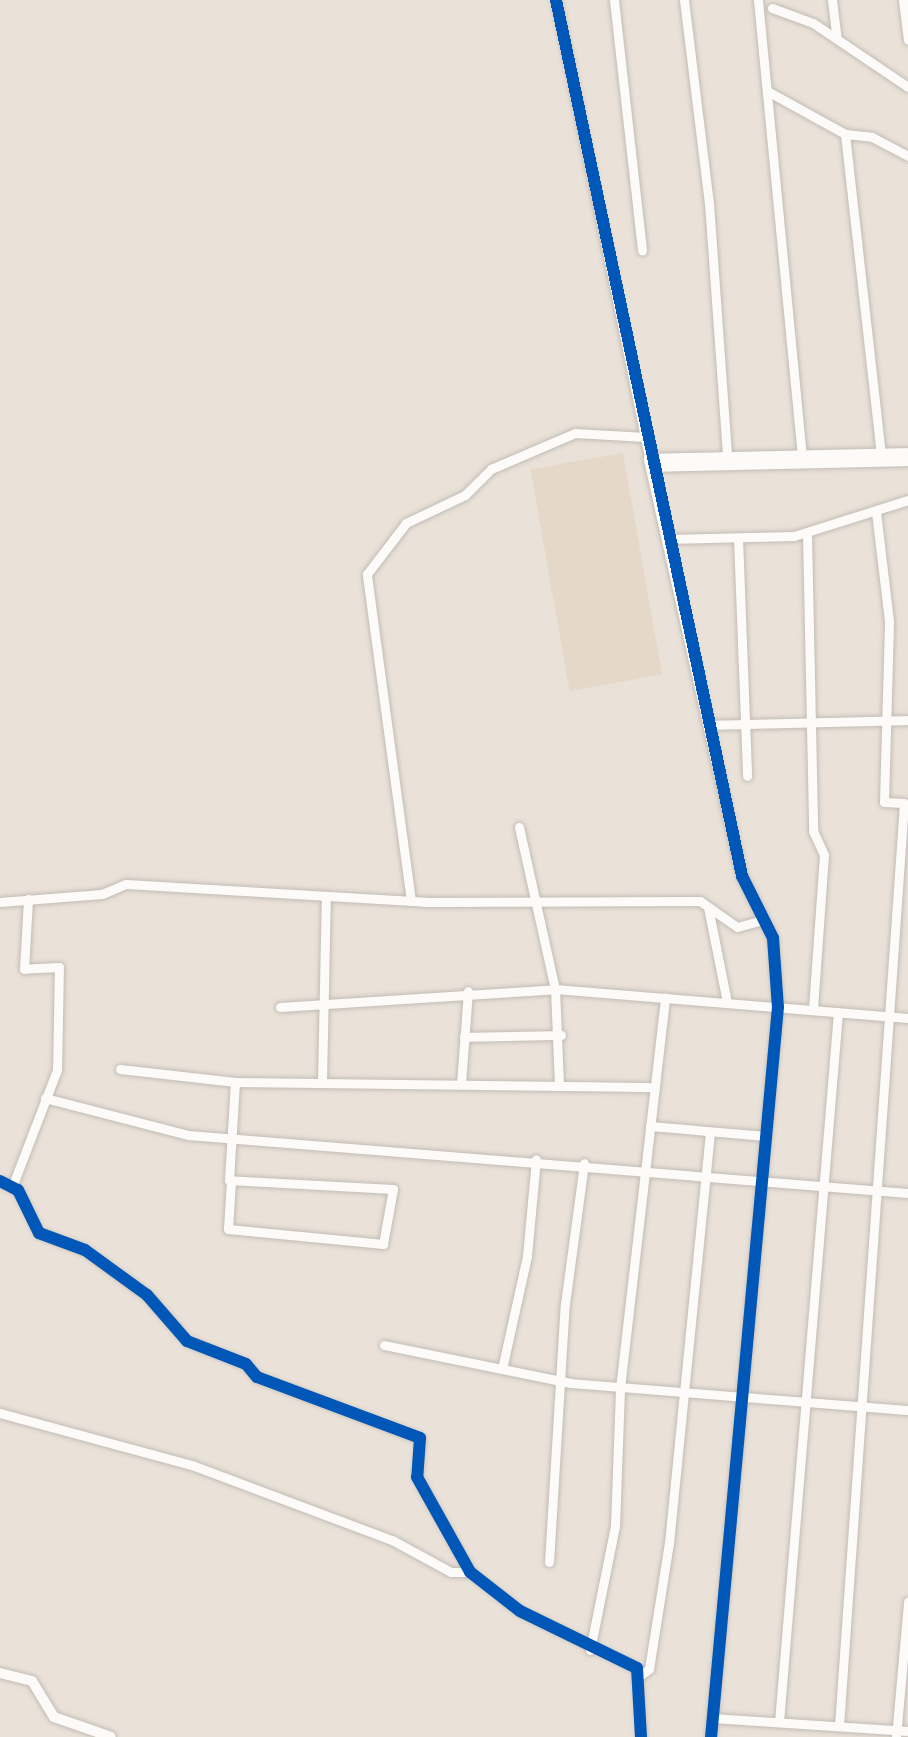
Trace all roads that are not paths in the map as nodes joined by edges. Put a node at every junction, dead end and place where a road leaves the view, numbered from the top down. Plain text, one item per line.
1 (556, 0) edge
2 (614, 0) edge
3 (684, 0) edge
4 (758, 0) edge
5 (832, 0) edge
6 (903, 0) edge
7 (772, 8) dead end
8 (838, 38) junction
9 (908, 40) edge
10 (908, 87) edge
11 (769, 92) junction
12 (844, 134) junction
13 (908, 156) edge
14 (642, 250) dead end
15 (645, 437) junction
16 (908, 452) edge
17 (881, 453) junction
18 (802, 455) junction
19 (727, 457) junction
20 (908, 461) edge
21 (650, 463) junction
22 (908, 500) edge
23 (876, 512) junction
24 (807, 534) junction
25 (738, 538) junction
26 (667, 539) junction
27 (908, 720) edge
28 (886, 721) junction
29 (814, 723) junction
30 (745, 724) junction
31 (708, 725) junction
32 (747, 776) dead end
33 (906, 804) edge
34 (519, 827) dead end
35 (326, 898) junction
36 (28, 900) junction
37 (0, 902) edge
38 (411, 902) junction
39 (532, 905) junction
40 (708, 907) junction
41 (764, 920) junction
42 (555, 989) junction
43 (468, 991) junction
44 (666, 998) junction
45 (727, 1002) junction
46 (778, 1006) junction
47 (280, 1007) dead end
48 (325, 1007) junction
49 (812, 1010) junction
50 (838, 1012) junction
51 (888, 1016) junction
52 (908, 1018) edge
53 (561, 1036) junction
54 (464, 1037) junction
55 (120, 1069) dead end
56 (235, 1082) junction
57 (322, 1082) junction
58 (461, 1084) junction
59 (559, 1085) junction
60 (654, 1087) junction
61 (46, 1098) junction
62 (650, 1126) junction
63 (710, 1132) junction
64 (766, 1136) junction
65 (230, 1137) junction
66 (536, 1159) junction
67 (584, 1163) junction
68 (645, 1169) junction
69 (705, 1174) junction
70 (762, 1179) junction
71 (0, 1180) edge
72 (231, 1180) junction
73 (822, 1185) junction
74 (12, 1187) junction
75 (882, 1191) junction
76 (908, 1193) edge
77 (384, 1345) dead end
78 (502, 1370) junction
79 (559, 1381) junction
80 (620, 1388) junction
81 (682, 1393) junction
82 (746, 1399) junction
83 (802, 1402) junction
84 (862, 1406) junction
85 (908, 1410) edge
86 (0, 1413) edge
87 (549, 1562) dead end
88 (470, 1572) junction
89 (908, 1604) edge
90 (590, 1650) junction
91 (0, 1672) edge
92 (641, 1676) junction
93 (714, 1718) junction
94 (778, 1722) junction
95 (839, 1726) junction
96 (900, 1732) edge
97 (111, 1737) edge
98 (641, 1737) edge
99 (711, 1737) edge

1 - 15 street
2 - 14 street
3 - 19 street
4 - 11 street
5 - 8 street
6 - 9 street
7 - 8 street
8 - 10 street
11 - 12 street
11 - 18 street
12 - 13 street
12 - 17 street
15 - 21 street
15 - 38 street
16 - 17 street
17 - 18 street
18 - 19 street
19 - 21 street
20 - 21 street
21 - 26 street
22 - 23 street
23 - 24 street
23 - 28 street
24 - 25 street
24 - 29 street
25 - 26 street
25 - 30 street
26 - 31 street
27 - 28 street
28 - 29 street
28 - 33 street
29 - 30 street
29 - 49 street
30 - 31 street
30 - 32 street
31 - 41 street
33 - 51 street
34 - 39 street
35 - 36 street
35 - 38 street
35 - 48 street
36 - 37 street
36 - 61 street
38 - 39 street
39 - 40 street
39 - 42 street
40 - 41 street
40 - 45 street
41 - 46 street
42 - 43 street
42 - 44 street
42 - 53 street
43 - 48 street
43 - 54 street
44 - 45 street
44 - 60 street
45 - 46 street
46 - 49 street
46 - 64 street
47 - 48 street
48 - 57 street
49 - 50 street
50 - 51 street
50 - 73 street
51 - 52 street
51 - 75 street
53 - 54 street
53 - 59 street
54 - 58 street
55 - 56 street
56 - 57 street
56 - 65 street
57 - 58 street
58 - 59 street
59 - 60 street
60 - 62 street
61 - 65 street
61 - 74 street
62 - 63 street
62 - 68 street
63 - 64 street
63 - 69 street
64 - 70 street
65 - 66 street
65 - 72 street
66 - 67 street
66 - 78 street
67 - 68 street
67 - 79 street
68 - 69 street
68 - 80 street
69 - 70 street
69 - 81 street
70 - 73 street
70 - 82 street
71 - 74 street
72 - 72 street
73 - 75 street
73 - 83 street
74 - 88 street
75 - 76 street
75 - 84 street
77 - 78 street
78 - 79 street
79 - 80 street
79 - 87 street
80 - 81 street
80 - 90 street
81 - 82 street
81 - 92 street
82 - 83 street
82 - 93 street
83 - 84 street
83 - 94 street
84 - 85 street
84 - 95 street
86 - 88 street
88 - 90 street
89 - 96 street
90 - 92 street
91 - 97 street
92 - 98 street
93 - 94 street
93 - 99 street
94 - 95 street
95 - 96 street

